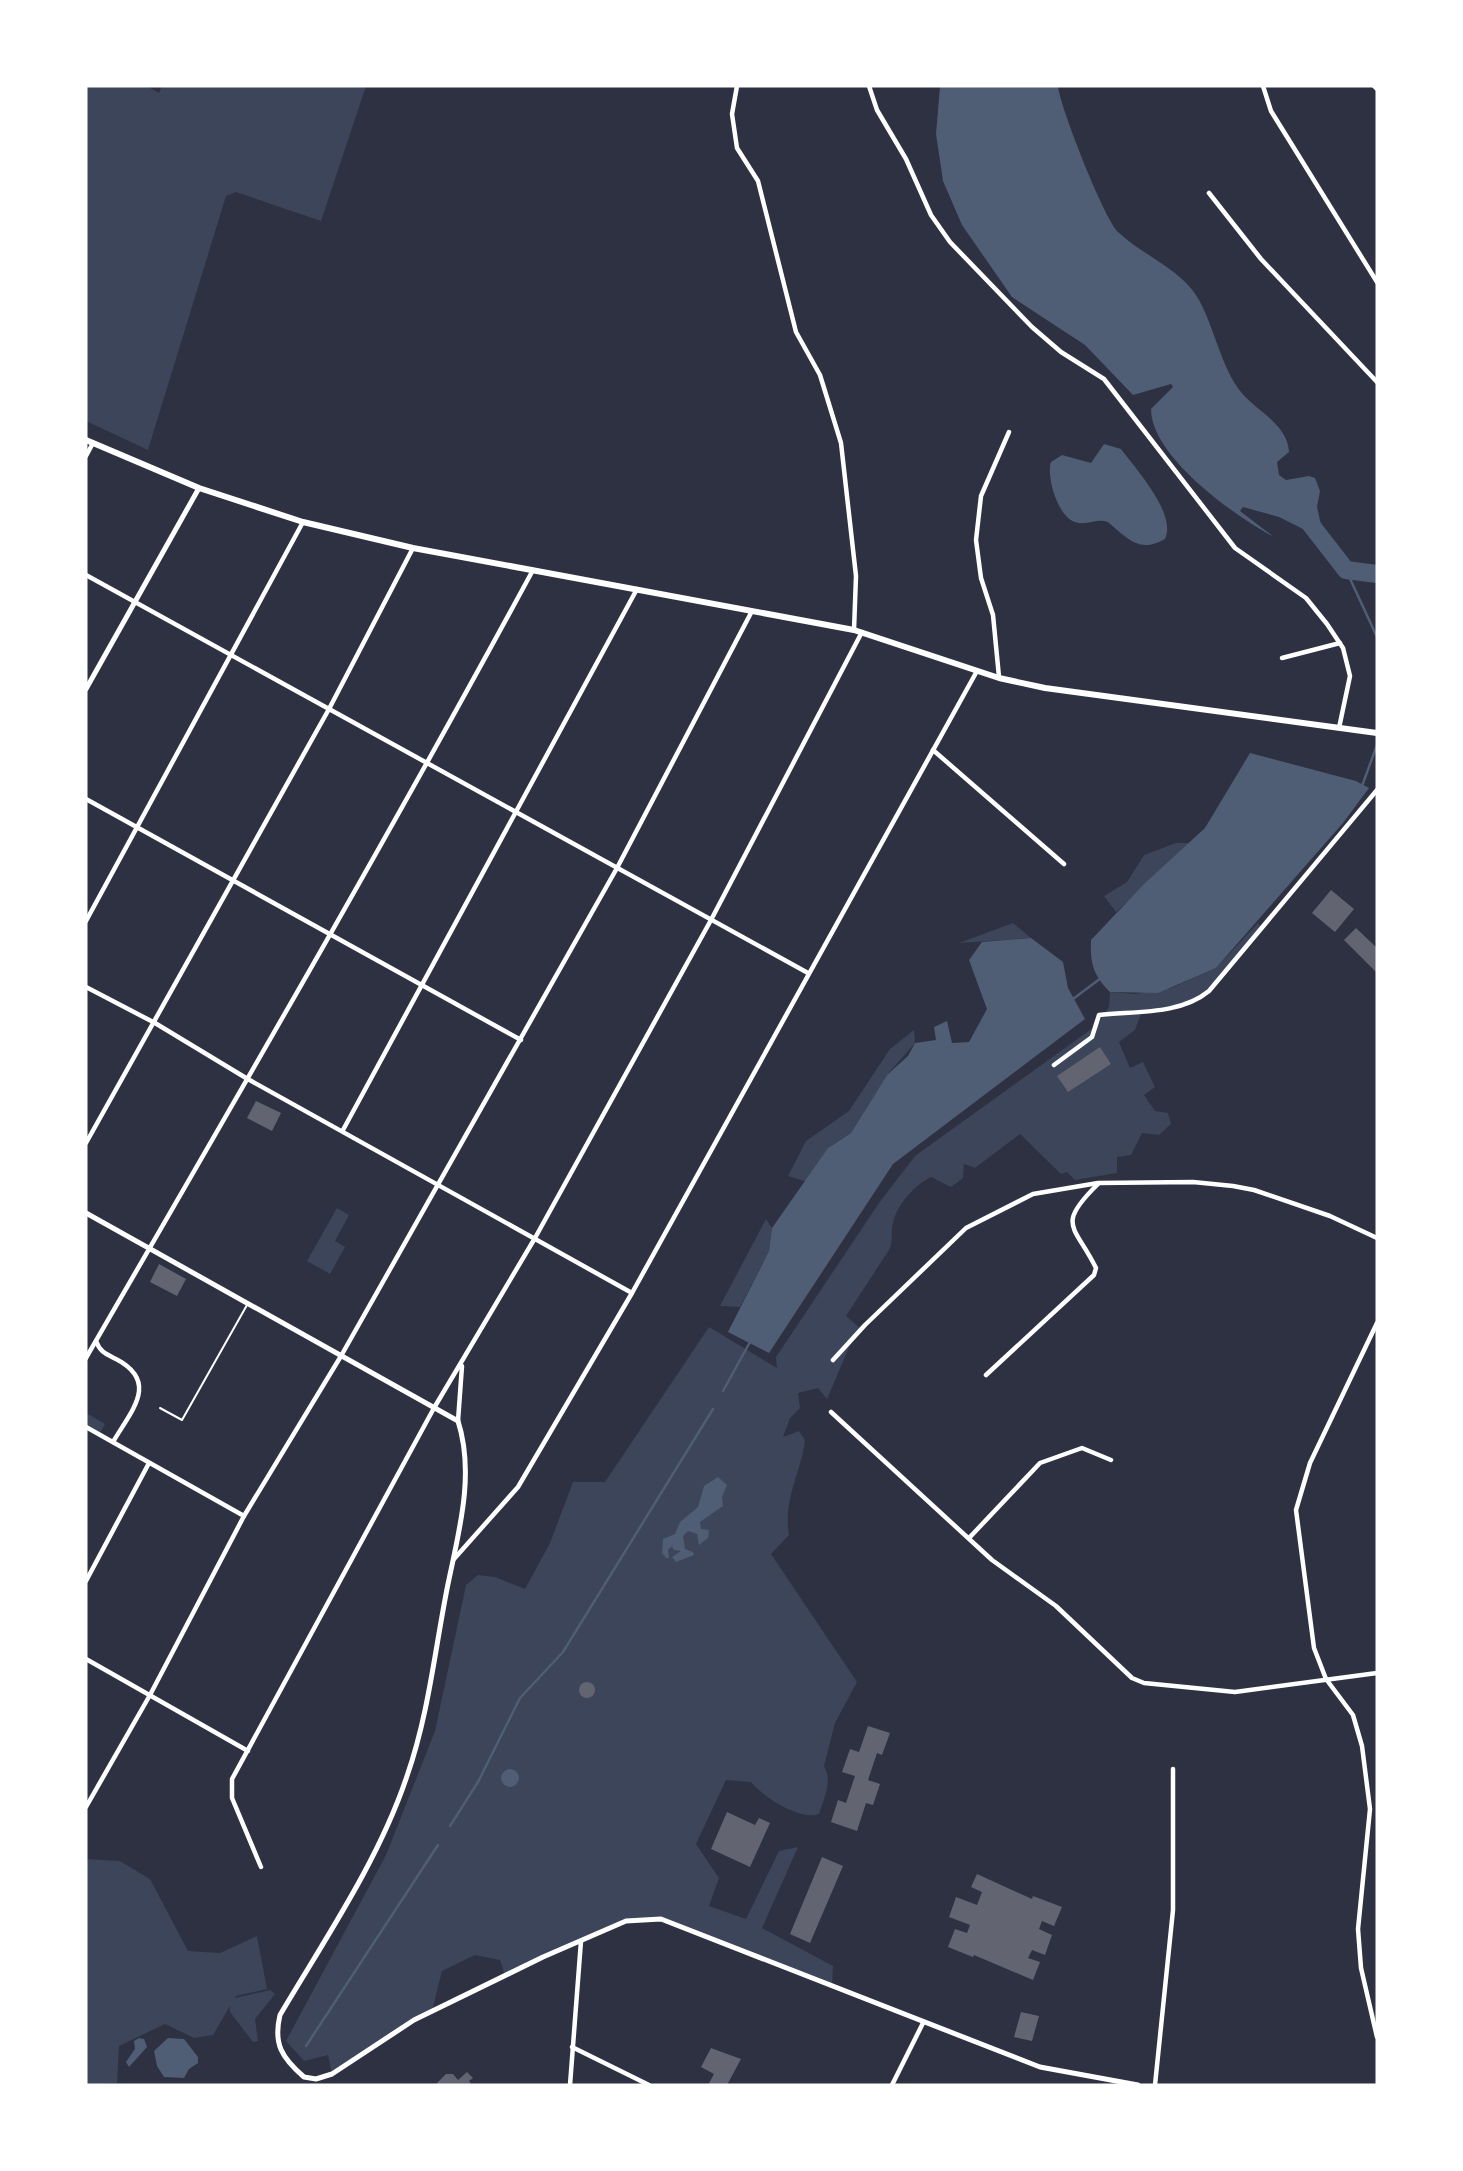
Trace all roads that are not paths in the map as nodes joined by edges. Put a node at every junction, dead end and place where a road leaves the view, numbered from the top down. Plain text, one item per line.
1 (737, 86) edge
2 (869, 86) edge
3 (1263, 86) edge
4 (1209, 193) dead end
5 (1377, 282) edge
6 (1377, 382) edge
7 (1009, 432) dead end
8 (89, 442) edge
9 (86, 456) edge
10 (199, 488) junction
11 (303, 522) junction
12 (413, 548) junction
13 (533, 570) junction
14 (86, 575) edge
15 (636, 589) junction
16 (135, 602) junction
17 (752, 611) junction
18 (854, 629) junction
19 (862, 632) junction
20 (1340, 643) junction
21 (233, 656) junction
22 (1282, 658) dead end
23 (977, 671) junction
24 (999, 678) junction
25 (86, 689) edge
26 (329, 709) junction
27 (1339, 728) junction
28 (1377, 733) edge
29 (933, 750) junction
30 (428, 764) junction
31 (1377, 790) edge
32 (86, 799) edge
33 (516, 812) junction
34 (138, 828) junction
35 (1064, 864) dead end
36 (617, 868) junction
37 (232, 881) junction
38 (711, 920) junction
39 (86, 921) edge
40 (332, 936) junction
41 (808, 973) junction
42 (421, 986) junction
43 (86, 987) edge
44 (155, 1023) junction
45 (521, 1040) junction
46 (1054, 1065) dead end
47 (246, 1078) junction
48 (343, 1129) junction
49 (86, 1143) edge
50 (1098, 1183) junction
51 (440, 1184) junction
52 (86, 1213) edge
53 (535, 1238) junction
54 (1377, 1238) edge
55 (149, 1248) junction
56 (632, 1293) junction
57 (248, 1304) junction
58 (1377, 1324) edge
59 (96, 1341) junction
60 (341, 1356) junction
61 (86, 1358) edge
62 (833, 1360) dead end
63 (462, 1365) junction
64 (986, 1375) dead end
65 (160, 1408) dead end
66 (434, 1408) junction
67 (831, 1412) dead end
68 (458, 1422) junction
69 (86, 1427) edge
70 (113, 1443) junction
71 (1111, 1460) dead end
72 (149, 1463) junction
73 (244, 1516) junction
74 (970, 1537) junction
75 (453, 1560) junction
76 (86, 1581) edge
77 (86, 1659) edge
78 (1377, 1674) edge
79 (1326, 1679) junction
80 (150, 1695) junction
81 (248, 1751) junction
82 (1173, 1769) dead end
83 (86, 1807) edge
84 (261, 1867) dead end
85 (581, 1941) junction
86 (923, 2023) junction
87 (1377, 2036) edge
88 (572, 2047) junction
89 (570, 2085) edge
90 (649, 2085) edge
91 (892, 2085) edge
92 (1138, 2085) edge
93 (1154, 2085) edge

1 - 18 street
2 - 20 street
3 - 5 street
4 - 6 street
7 - 24 street
8 - 9 street
8 - 10 main road
10 - 11 main road
10 - 16 street
11 - 12 main road
11 - 21 street
12 - 13 main road
12 - 26 street
13 - 15 main road
13 - 30 street
14 - 16 street
15 - 17 main road
15 - 33 street
16 - 21 street
16 - 25 street
17 - 18 main road
17 - 36 street
18 - 19 main road
19 - 23 main road
19 - 38 street
20 - 22 street
20 - 27 street
21 - 26 street
21 - 34 street
23 - 24 main road
23 - 29 street
24 - 27 main road
26 - 30 street
26 - 37 street
27 - 28 main road
29 - 35 street
29 - 41 street
30 - 33 street
30 - 40 street
31 - 46 street
32 - 34 street
33 - 36 street
33 - 42 street
34 - 37 street
34 - 39 street
36 - 38 street
36 - 45 street
37 - 40 street
37 - 44 street
38 - 41 street
38 - 53 street
40 - 42 street
40 - 47 street
41 - 56 street
42 - 45 street
42 - 48 street
43 - 44 street
44 - 47 street
44 - 49 street
45 - 51 street
47 - 48 street
47 - 55 street
48 - 51 street
50 - 54 street
50 - 62 street
50 - 64 street
51 - 53 street
51 - 60 street
52 - 55 street
53 - 56 street
53 - 63 street
55 - 57 street
55 - 59 street
56 - 75 street
57 - 60 street
57 - 65 lane
58 - 79 street
59 - 61 street
59 - 70 street
60 - 66 street
60 - 73 street
63 - 66 street
63 - 68 street
66 - 68 street
66 - 81 street
67 - 74 street
68 - 75 street
69 - 70 street
70 - 72 street
71 - 74 street
72 - 73 street
72 - 76 street
73 - 80 street
74 - 79 street
75 - 85 street
77 - 80 street
78 - 79 street
79 - 87 street
80 - 81 street
80 - 83 street
81 - 84 street
82 - 93 street
85 - 86 street
85 - 88 street
86 - 91 street
86 - 92 street
88 - 89 street
88 - 90 street

